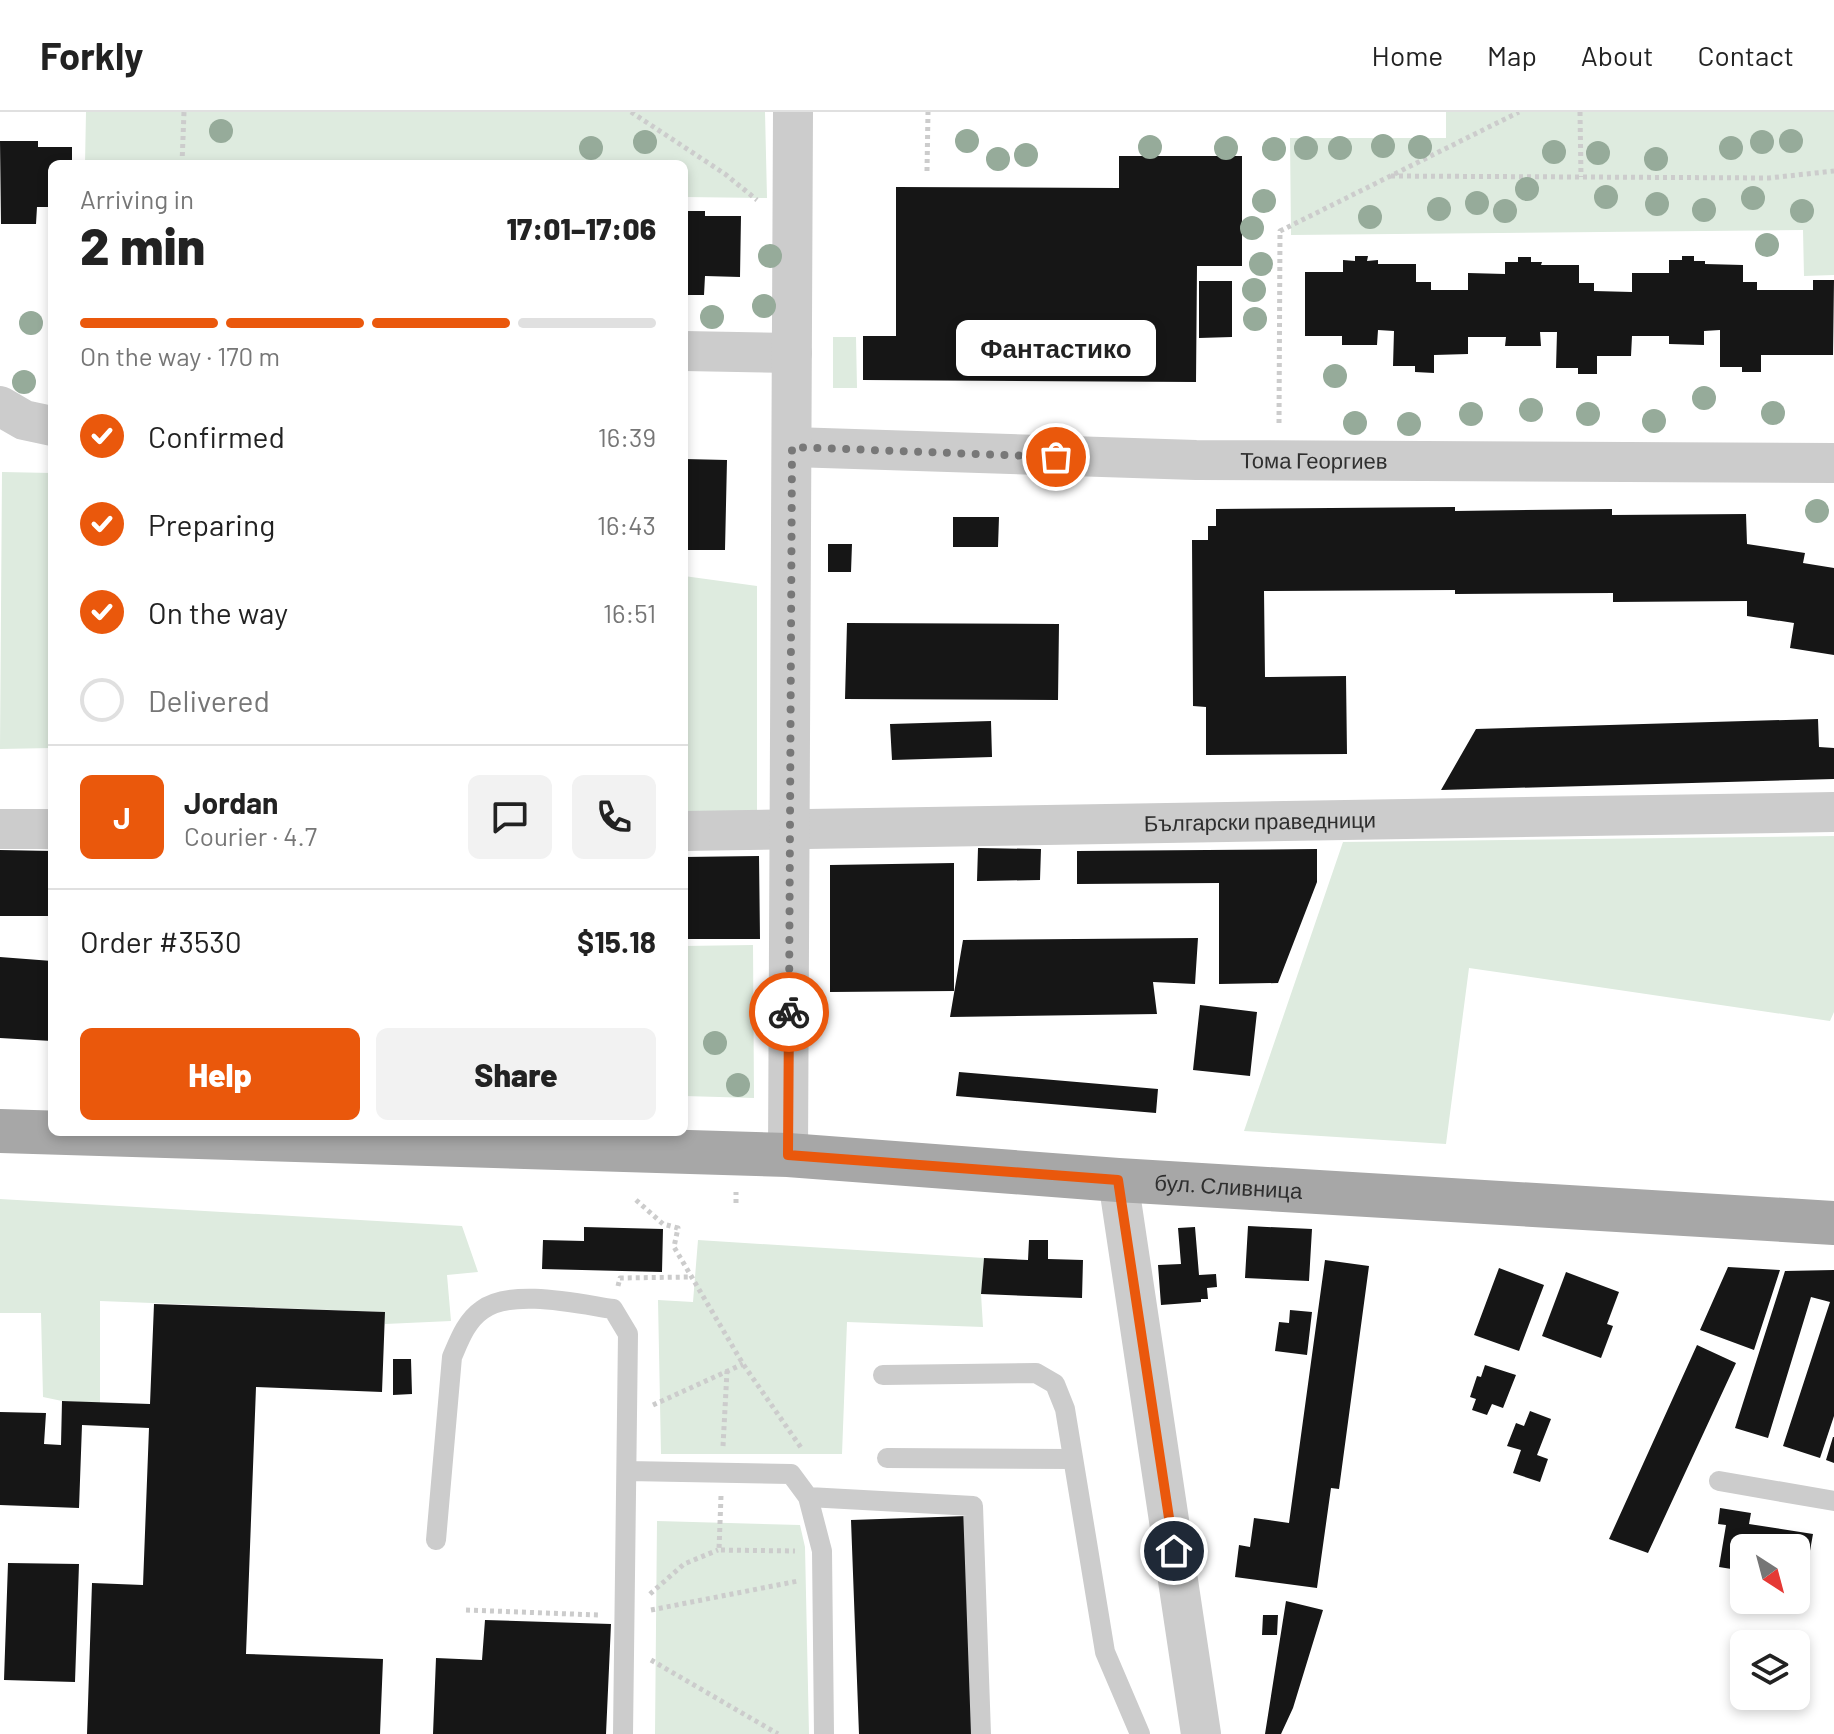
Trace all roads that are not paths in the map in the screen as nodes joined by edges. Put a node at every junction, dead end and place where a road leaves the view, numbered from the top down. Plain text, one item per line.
1 (793, 112) edge
2 (688, 351) edge
3 (792, 353) junction
4 (0, 406) edge
5 (48, 425) edge
6 (792, 447) junction
7 (1834, 463) edge
8 (1834, 812) edge
9 (0, 829) edge
10 (48, 829) edge
11 (688, 831) edge
12 (791, 831) junction
13 (0, 1131) edge
14 (48, 1132) edge
15 (164, 1136) edge
16 (788, 1155) junction
17 (1118, 1180) junction
18 (1834, 1223) edge
19 (883, 1375) dead end
20 (887, 1458) dead end
21 (1073, 1459) junction
22 (628, 1471) junction
23 (1719, 1481) dead end
24 (814, 1497) junction
25 (1834, 1501) edge
26 (436, 1540) dead end
27 (623, 1734) edge
28 (824, 1734) edge
29 (981, 1734) edge
30 (1140, 1734) edge
31 (1201, 1734) edge

1 - 3 street
2 - 3 street
3 - 6 street
4 - 5 street
6 - 7 street, Тома Георгиев
6 - 12 street
8 - 12 street, Български праведници
9 - 10 street
11 - 12 street, Български праведници
12 - 16 street
13 - 14 main road, бул. Сливница
15 - 16 main road, бул. Сливница
16 - 17 main road, бул. Сливница
17 - 18 main road, бул. Сливница
17 - 31 street
19 - 21 lane
20 - 21 lane
21 - 30 lane
22 - 24 lane
22 - 26 lane
22 - 27 lane
23 - 25 lane
24 - 28 lane
24 - 29 lane

